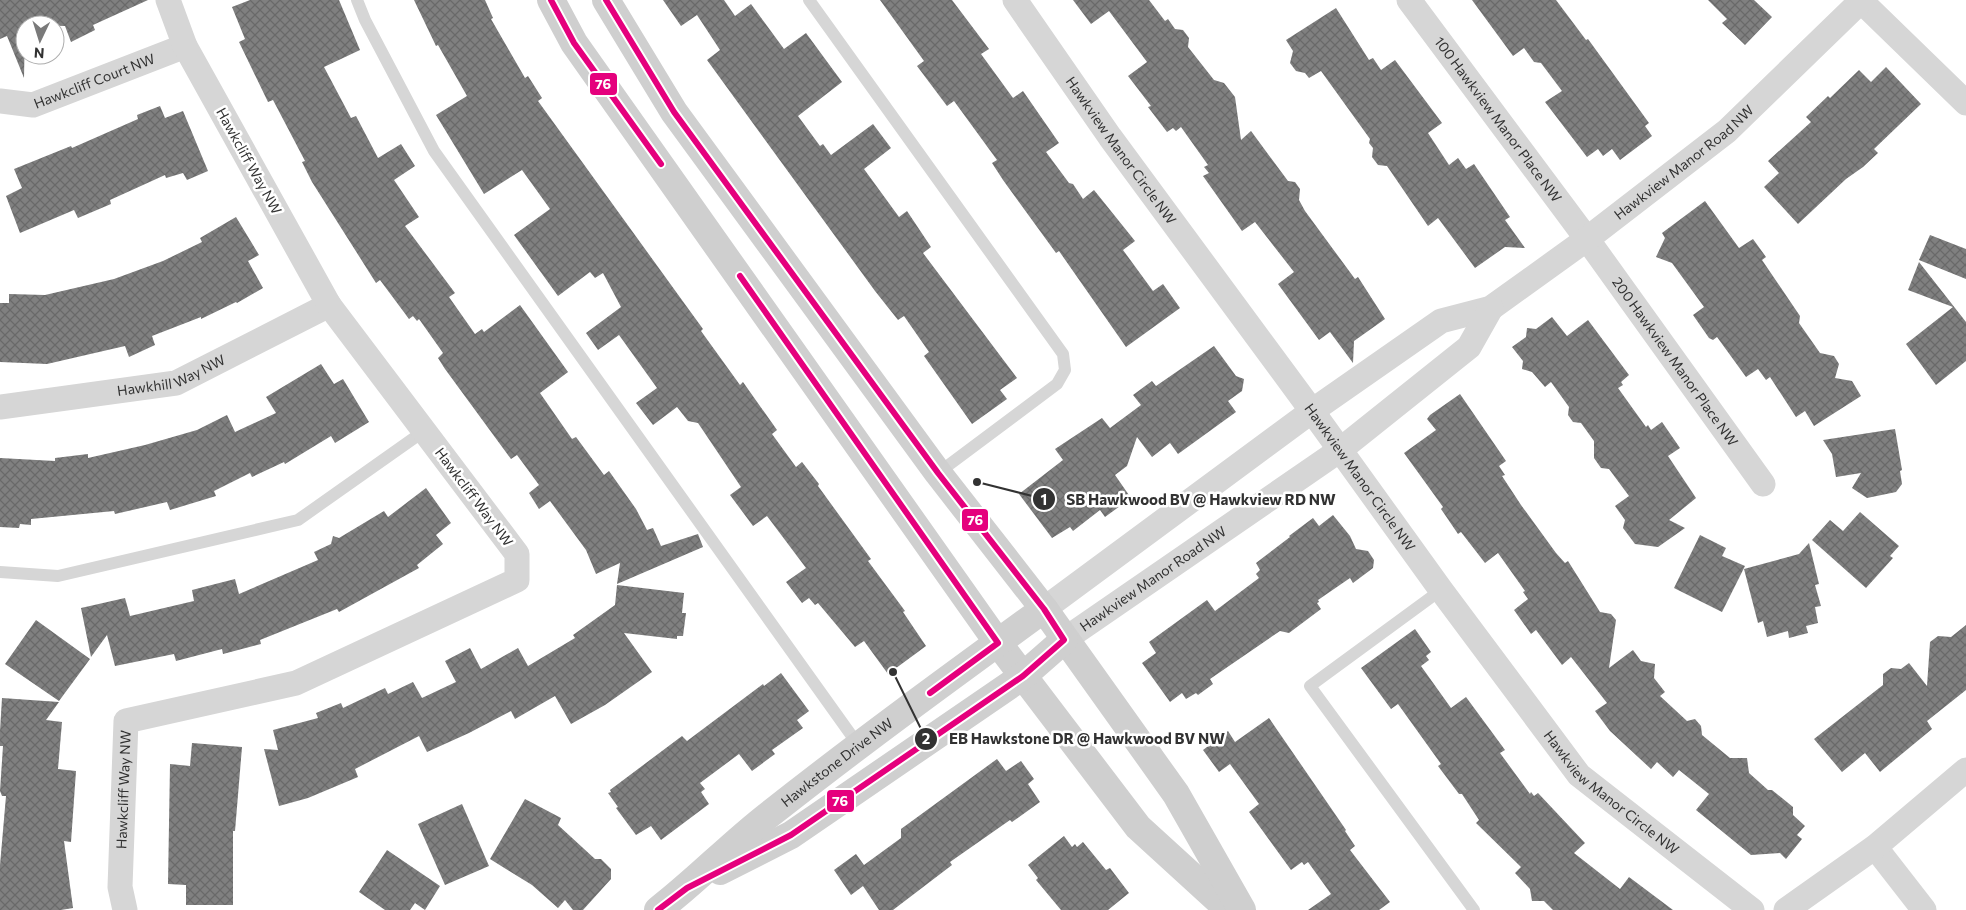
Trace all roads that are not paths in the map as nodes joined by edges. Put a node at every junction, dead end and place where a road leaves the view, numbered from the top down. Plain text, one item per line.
1 (168, 0) edge
2 (357, 0) edge
3 (551, 0) edge
4 (606, 0) edge
5 (809, 0) edge
6 (1015, 0) edge
7 (1409, 0) edge
8 (1860, 0) edge
9 (185, 46) junction
10 (0, 101) edge
11 (1966, 103) edge
12 (674, 112) junction
13 (639, 133) junction
14 (1587, 240) junction
15 (329, 305) junction
16 (1492, 308) junction
17 (0, 407) edge
18 (1312, 411) junction
19 (424, 431) junction
20 (1340, 450) junction
21 (938, 473) junction
22 (1763, 484) dead end
23 (0, 572) edge
24 (1441, 590) junction
25 (1044, 609) junction
26 (1064, 640) junction
27 (998, 643) junction
28 (1023, 676) junction
29 (858, 746) junction
30 (1966, 770) edge
31 (1875, 847) junction
32 (686, 888) junction
33 (125, 910) edge
34 (658, 910) edge
35 (1229, 910) edge
36 (1242, 910) edge
37 (1474, 910) edge
38 (1752, 910) edge
39 (1786, 910) edge
40 (1924, 910) edge

1 - 9 street, Hawkcliff Way NW
2 - 29 lane
3 - 13 street
4 - 12 street
5 - 21 lane
6 - 18 street, Hawkview Manor Circle NW
7 - 14 street, 100 Hawkview Manor Place NW
8 - 11 street
8 - 14 street, Hawkview Manor Road NW
9 - 10 street, Hawkcliff Court NW
9 - 15 street, Hawkcliff Way NW
12 - 13 street
12 - 21 street
13 - 27 street
14 - 16 street, Hawkview Manor Road NW
14 - 22 street, 200 Hawkview Manor Place NW
15 - 17 street, Hawkhill Way NW
15 - 19 street, Hawkcliff Way NW
16 - 18 street, Hawkview Manor Road NW
16 - 20 street, Hawkview Manor Road NW
18 - 20 street, Hawkview Manor Circle NW
18 - 25 street, Hawkview Manor Road NW
19 - 23 lane
19 - 33 street, Hawkcliff Way NW
20 - 24 street, Hawkview Manor Circle NW
20 - 26 street, Hawkview Manor Road NW
21 - 25 street
24 - 37 lane
24 - 38 street, Hawkview Manor Circle NW
25 - 26 street
25 - 27 street, Hawkstone Drive NW
26 - 28 street, Hawkstone Drive NW
26 - 36 street
27 - 28 street
27 - 29 street, Hawkstone Drive NW
28 - 32 street, Hawkstone Drive NW
28 - 35 street
29 - 32 street, Hawkstone Drive NW
30 - 31 street
31 - 39 street
31 - 40 street
32 - 34 street, Hawkstone Drive NW

